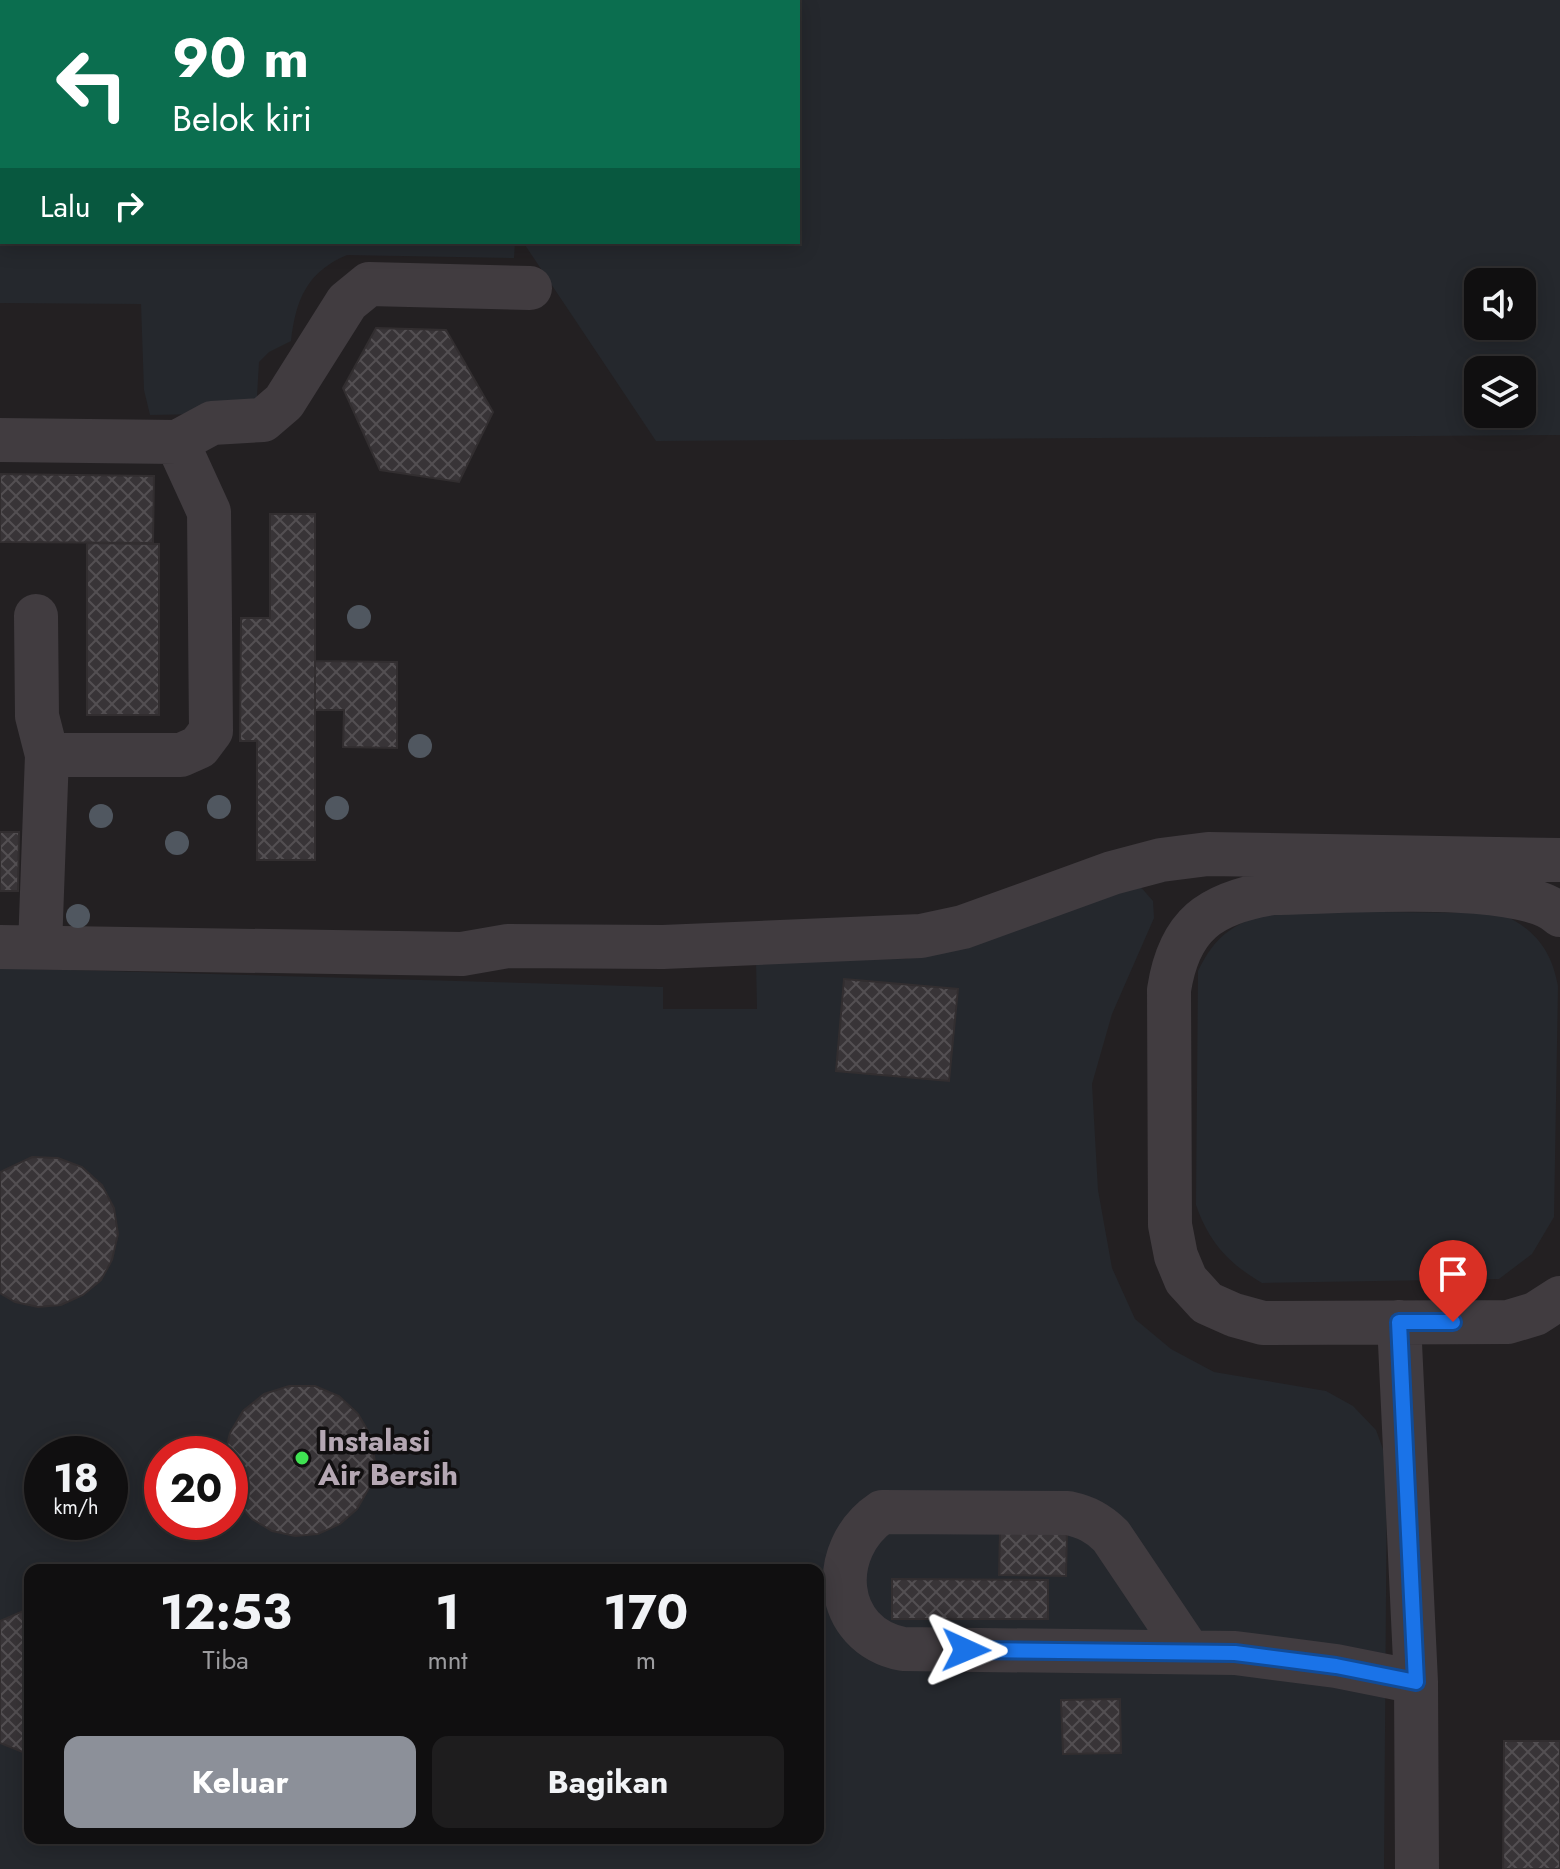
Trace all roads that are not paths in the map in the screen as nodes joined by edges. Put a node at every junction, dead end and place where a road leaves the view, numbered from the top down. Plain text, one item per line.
1 (530, 288) dead end
2 (0, 440) edge
3 (177, 442) junction
4 (36, 616) dead end
5 (47, 755) junction
6 (1560, 860) edge
7 (1560, 915) edge
8 (20, 947) edge
9 (1560, 1298) edge
10 (1399, 1322) junction
11 (1189, 1652) junction
12 (1416, 1682) junction
13 (1417, 1869) edge

1 - 3 lane
2 - 3 lane
3 - 5 lane
4 - 5 lane
5 - 8 lane
6 - 8 lane
7 - 10 lane
9 - 10 lane
10 - 12 lane
11 - 11 lane
11 - 12 lane
12 - 13 lane

